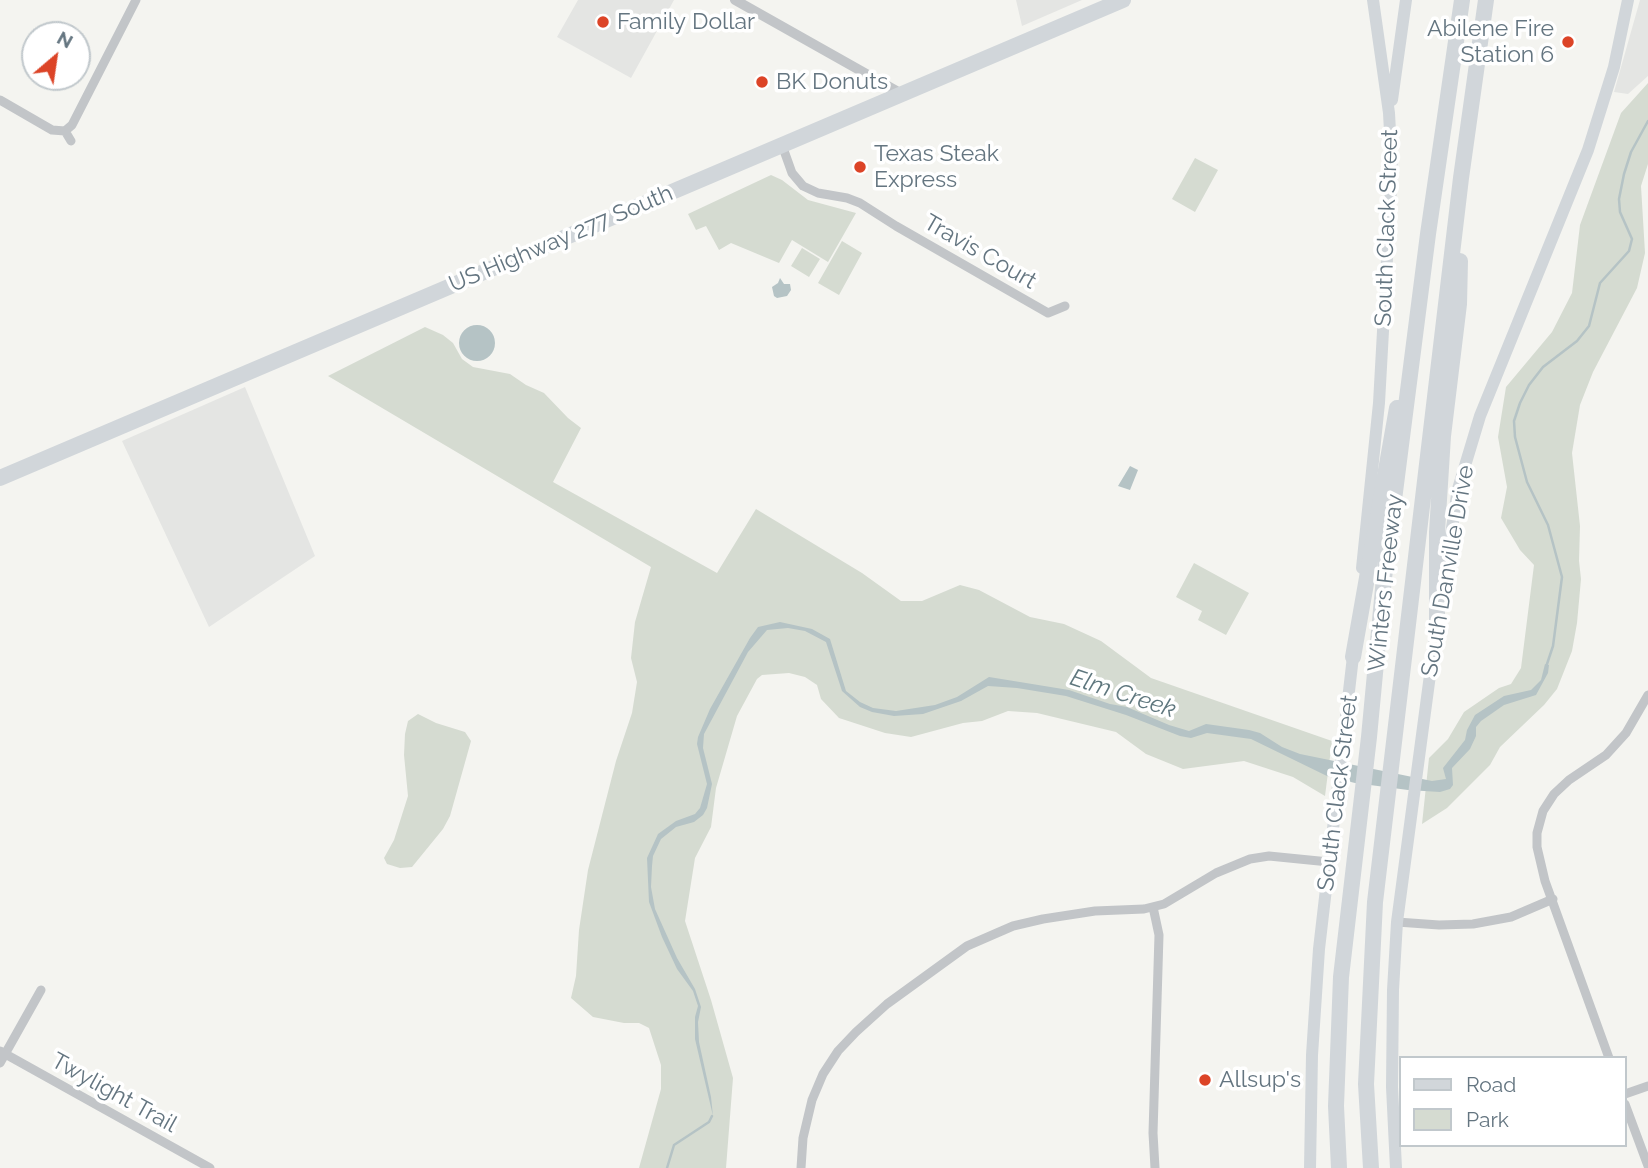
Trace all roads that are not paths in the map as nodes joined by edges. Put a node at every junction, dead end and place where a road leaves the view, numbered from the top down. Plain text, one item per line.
1 (136, 0) edge
2 (735, 0) edge
3 (1123, 0) edge
4 (1373, 0) edge
5 (1406, 0) edge
6 (1462, 0) edge
7 (1486, 0) edge
8 (1628, 0) edge
9 (902, 94) junction
10 (0, 100) edge
11 (1389, 113) junction
12 (65, 131) junction
13 (71, 141) dead end
14 (782, 145) junction
15 (1461, 178) junction
16 (1428, 234) junction
17 (1065, 306) dead end
18 (0, 478) edge
19 (1437, 621) junction
20 (1353, 657) junction
21 (1648, 695) edge
22 (1329, 862) junction
23 (1553, 899) junction
24 (1153, 907) junction
25 (1397, 922) junction
26 (41, 990) dead end
27 (3, 1052) edge
28 (1608, 1056) edge
29 (0, 1063) edge
30 (1648, 1086) edge
31 (1627, 1093) edge
32 (1627, 1109) edge
33 (1648, 1166) edge
34 (210, 1168) edge
35 (801, 1168) edge
36 (1156, 1168) edge
37 (1310, 1168) edge
38 (1339, 1168) edge
39 (1371, 1168) edge
40 (1396, 1168) edge

1 - 12 street
2 - 9 street
3 - 9 highway, US Highway 277 South
4 - 11 main road, South Clack Street
5 - 11 main road
6 - 16 highway, Winters Freeway
7 - 15 highway, Winters Freeway
8 - 19 main road, South Danville Drive
9 - 14 highway, US Highway 277 South
10 - 12 street
11 - 20 main road, South Clack Street
12 - 13 street
14 - 17 street, Travis Court
14 - 18 highway, US Highway 277 South
15 - 19 highway
15 - 39 highway, Winters Freeway
16 - 20 highway
16 - 38 highway, Winters Freeway
19 - 25 main road, South Danville Drive
20 - 22 main road, South Clack Street
21 - 23 street
22 - 24 street
22 - 37 main road, South Clack Street
23 - 25 street
23 - 28 street
24 - 35 street
24 - 36 street
25 - 40 main road, South Danville Drive
26 - 27 street
27 - 29 street
27 - 34 street, Twylight Trail
30 - 31 street
32 - 33 street

